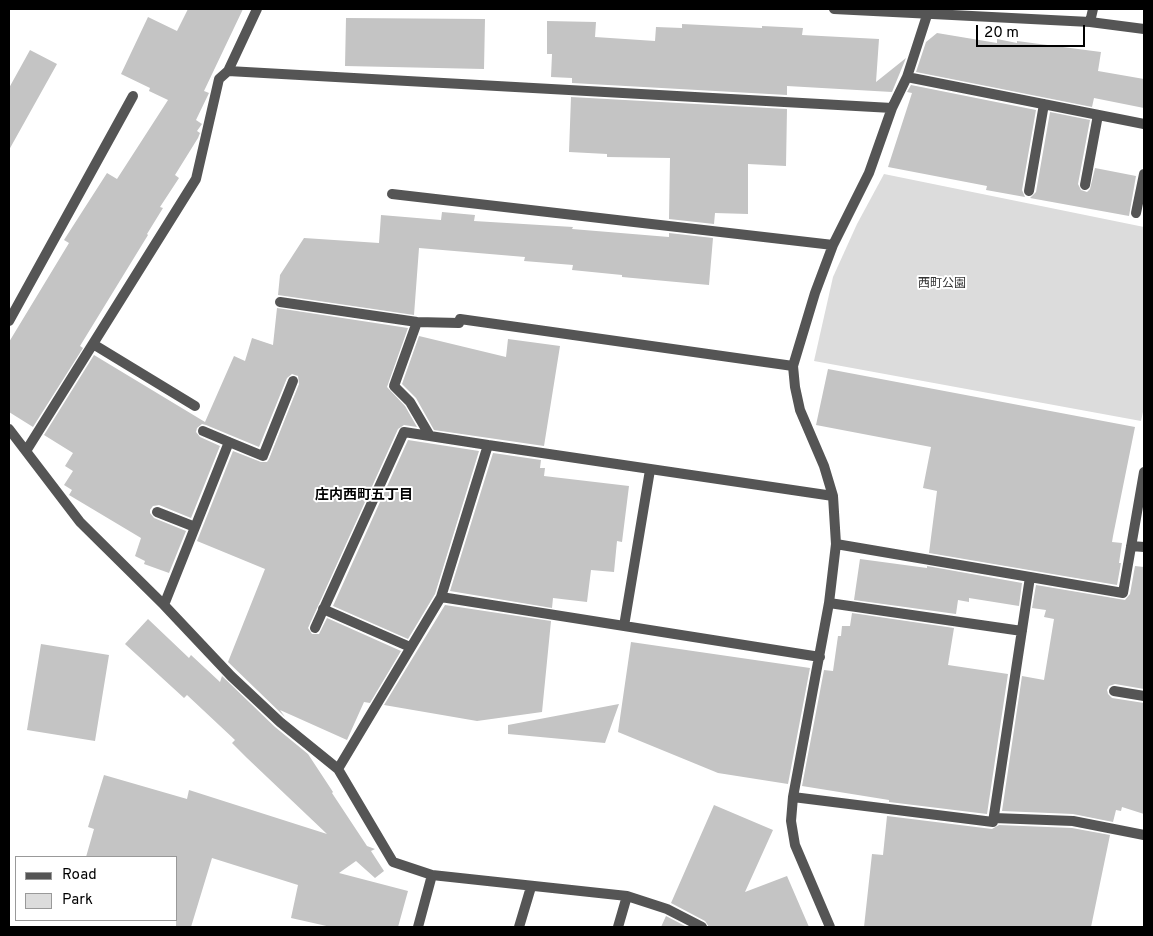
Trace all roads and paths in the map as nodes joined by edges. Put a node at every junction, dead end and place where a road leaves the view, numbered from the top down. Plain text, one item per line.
1 (257, 9) edge
2 (834, 9) edge
3 (1092, 9) edge
4 (928, 11) edge
5 (1090, 22) junction
6 (1144, 28) edge
7 (228, 72) junction
8 (907, 77) junction
9 (133, 96) dead end
10 (1044, 104) junction
11 (892, 108) junction
12 (1098, 115) junction
13 (1144, 124) edge
14 (1144, 174) edge
15 (1085, 185) dead end
16 (1029, 192) dead end
17 (392, 194) dead end
18 (1136, 214) dead end
19 (833, 245) junction
20 (280, 302) dead end
21 (9, 321) edge
22 (417, 322) junction
23 (93, 344) junction
24 (793, 366) junction
25 (292, 381) dead end
26 (195, 406) dead end
27 (9, 429) edge
28 (203, 432) dead end
29 (430, 436) junction
30 (229, 442) junction
31 (488, 445) junction
32 (26, 451) junction
33 (650, 470) junction
34 (1144, 472) edge
35 (833, 496) junction
36 (157, 512) dead end
37 (195, 527) junction
38 (836, 544) junction
39 (1131, 546) junction
40 (1144, 547) edge
41 (1030, 577) junction
42 (441, 597) junction
43 (829, 603) junction
44 (164, 606) junction
45 (324, 609) junction
46 (624, 626) junction
47 (315, 628) dead end
48 (1022, 631) junction
49 (410, 647) junction
50 (820, 657) junction
51 (1114, 691) dead end
52 (1144, 696) edge
53 (338, 769) junction
54 (793, 797) junction
55 (994, 818) junction
56 (1144, 836) edge
57 (432, 876) junction
58 (531, 887) junction
59 (627, 896) junction
60 (418, 927) edge
61 (519, 927) edge
62 (618, 927) edge
63 (702, 927) edge
64 (830, 927) edge

1 - 7 street
2 - 4 street
3 - 5 street
4 - 5 street
4 - 8 street
5 - 6 street
7 - 11 street
7 - 23 street
8 - 10 street
8 - 11 street
9 - 21 street
10 - 12 street
10 - 16 street
11 - 19 street
12 - 13 street
12 - 15 street
14 - 18 street
17 - 19 street
19 - 24 street
20 - 22 street
22 - 24 street
22 - 29 street
23 - 26 street
23 - 32 street
24 - 35 street
25 - 30 street
27 - 32 street
28 - 30 street
29 - 31 street
29 - 45 street
30 - 37 street
31 - 33 street
31 - 42 street
32 - 44 street
33 - 35 street
33 - 46 street
34 - 39 street
35 - 38 street
36 - 37 street
37 - 44 street
38 - 41 street
38 - 43 street
39 - 40 street
39 - 41 street
41 - 48 street
42 - 46 street
42 - 49 street
43 - 48 street
43 - 50 street
44 - 53 street
45 - 47 street
45 - 49 street
46 - 50 street
48 - 55 street
49 - 53 street
50 - 54 street
51 - 52 street
53 - 57 street
54 - 55 street
54 - 64 street
55 - 56 street
57 - 58 street
57 - 60 street
58 - 59 street
58 - 61 street
59 - 62 street
59 - 63 street

